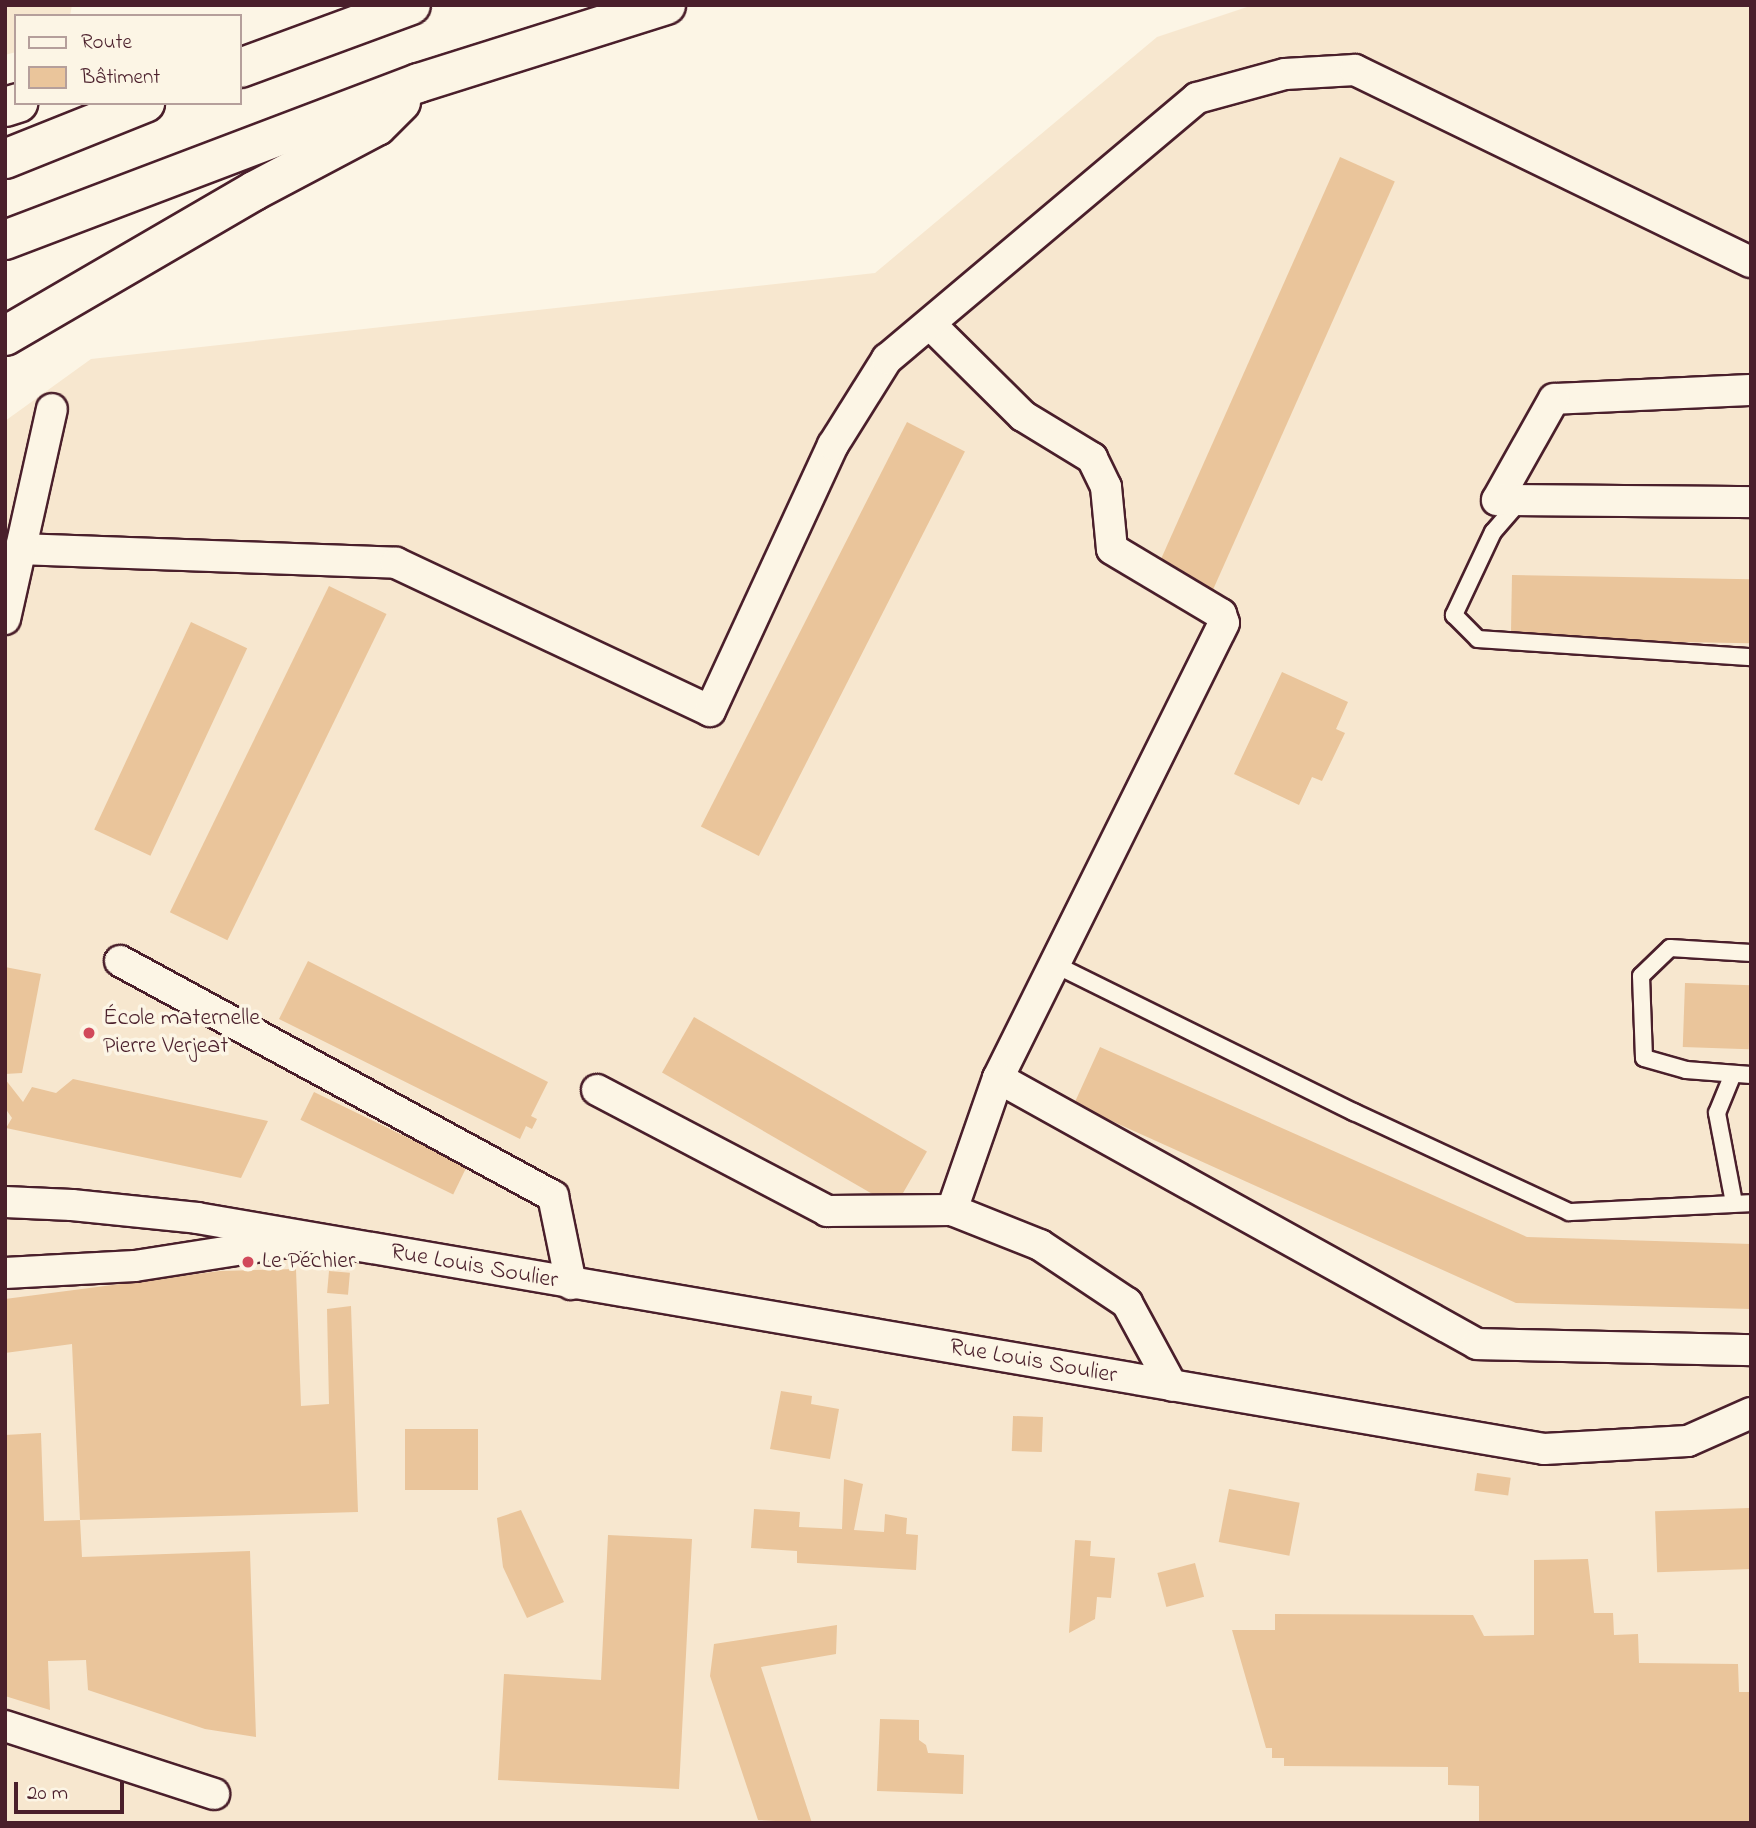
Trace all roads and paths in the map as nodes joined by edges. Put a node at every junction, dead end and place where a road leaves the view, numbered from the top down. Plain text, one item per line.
1 (411, 5) edge
2 (666, 5) edge
3 (242, 67) edge
4 (419, 83) junction
5 (140, 105) edge
6 (5, 159) edge
7 (5, 240) edge
8 (1751, 262) edge
9 (931, 325) junction
10 (5, 336) edge
11 (1751, 390) edge
12 (52, 409) dead end
13 (1520, 501) junction
14 (1751, 502) edge
15 (20, 550) junction
16 (5, 619) edge
17 (1751, 657) edge
18 (1751, 953) edge
19 (120, 961) dead end
20 (1054, 964) junction
21 (1733, 1074) junction
22 (1751, 1075) edge
23 (998, 1078) junction
24 (597, 1090) dead end
25 (5, 1202) edge
26 (1743, 1203) edge
27 (953, 1210) junction
28 (313, 1238) junction
29 (5, 1273) edge
30 (571, 1284) junction
31 (1751, 1350) edge
32 (1172, 1386) junction
33 (1751, 1413) edge
34 (5, 1726) edge
35 (214, 1794) dead end

1 - 3 highway
2 - 4 highway
4 - 7 highway
4 - 10 highway
5 - 6 highway
8 - 9 street
9 - 15 street
9 - 20 street
11 - 13 street
12 - 15 street
13 - 14 street
13 - 17 lane
15 - 16 street
18 - 21 lane
19 - 30 street
20 - 23 street
20 - 26 lane
21 - 22 lane
21 - 26 lane
23 - 27 street
23 - 31 street
24 - 27 street
25 - 28 street, Rue Louis Soulier
27 - 32 street
28 - 29 street, Rue Louis Soulier
28 - 30 street, Rue Louis Soulier
30 - 32 street, Rue Louis Soulier
32 - 33 street, Rue Louis Soulier
34 - 35 street

